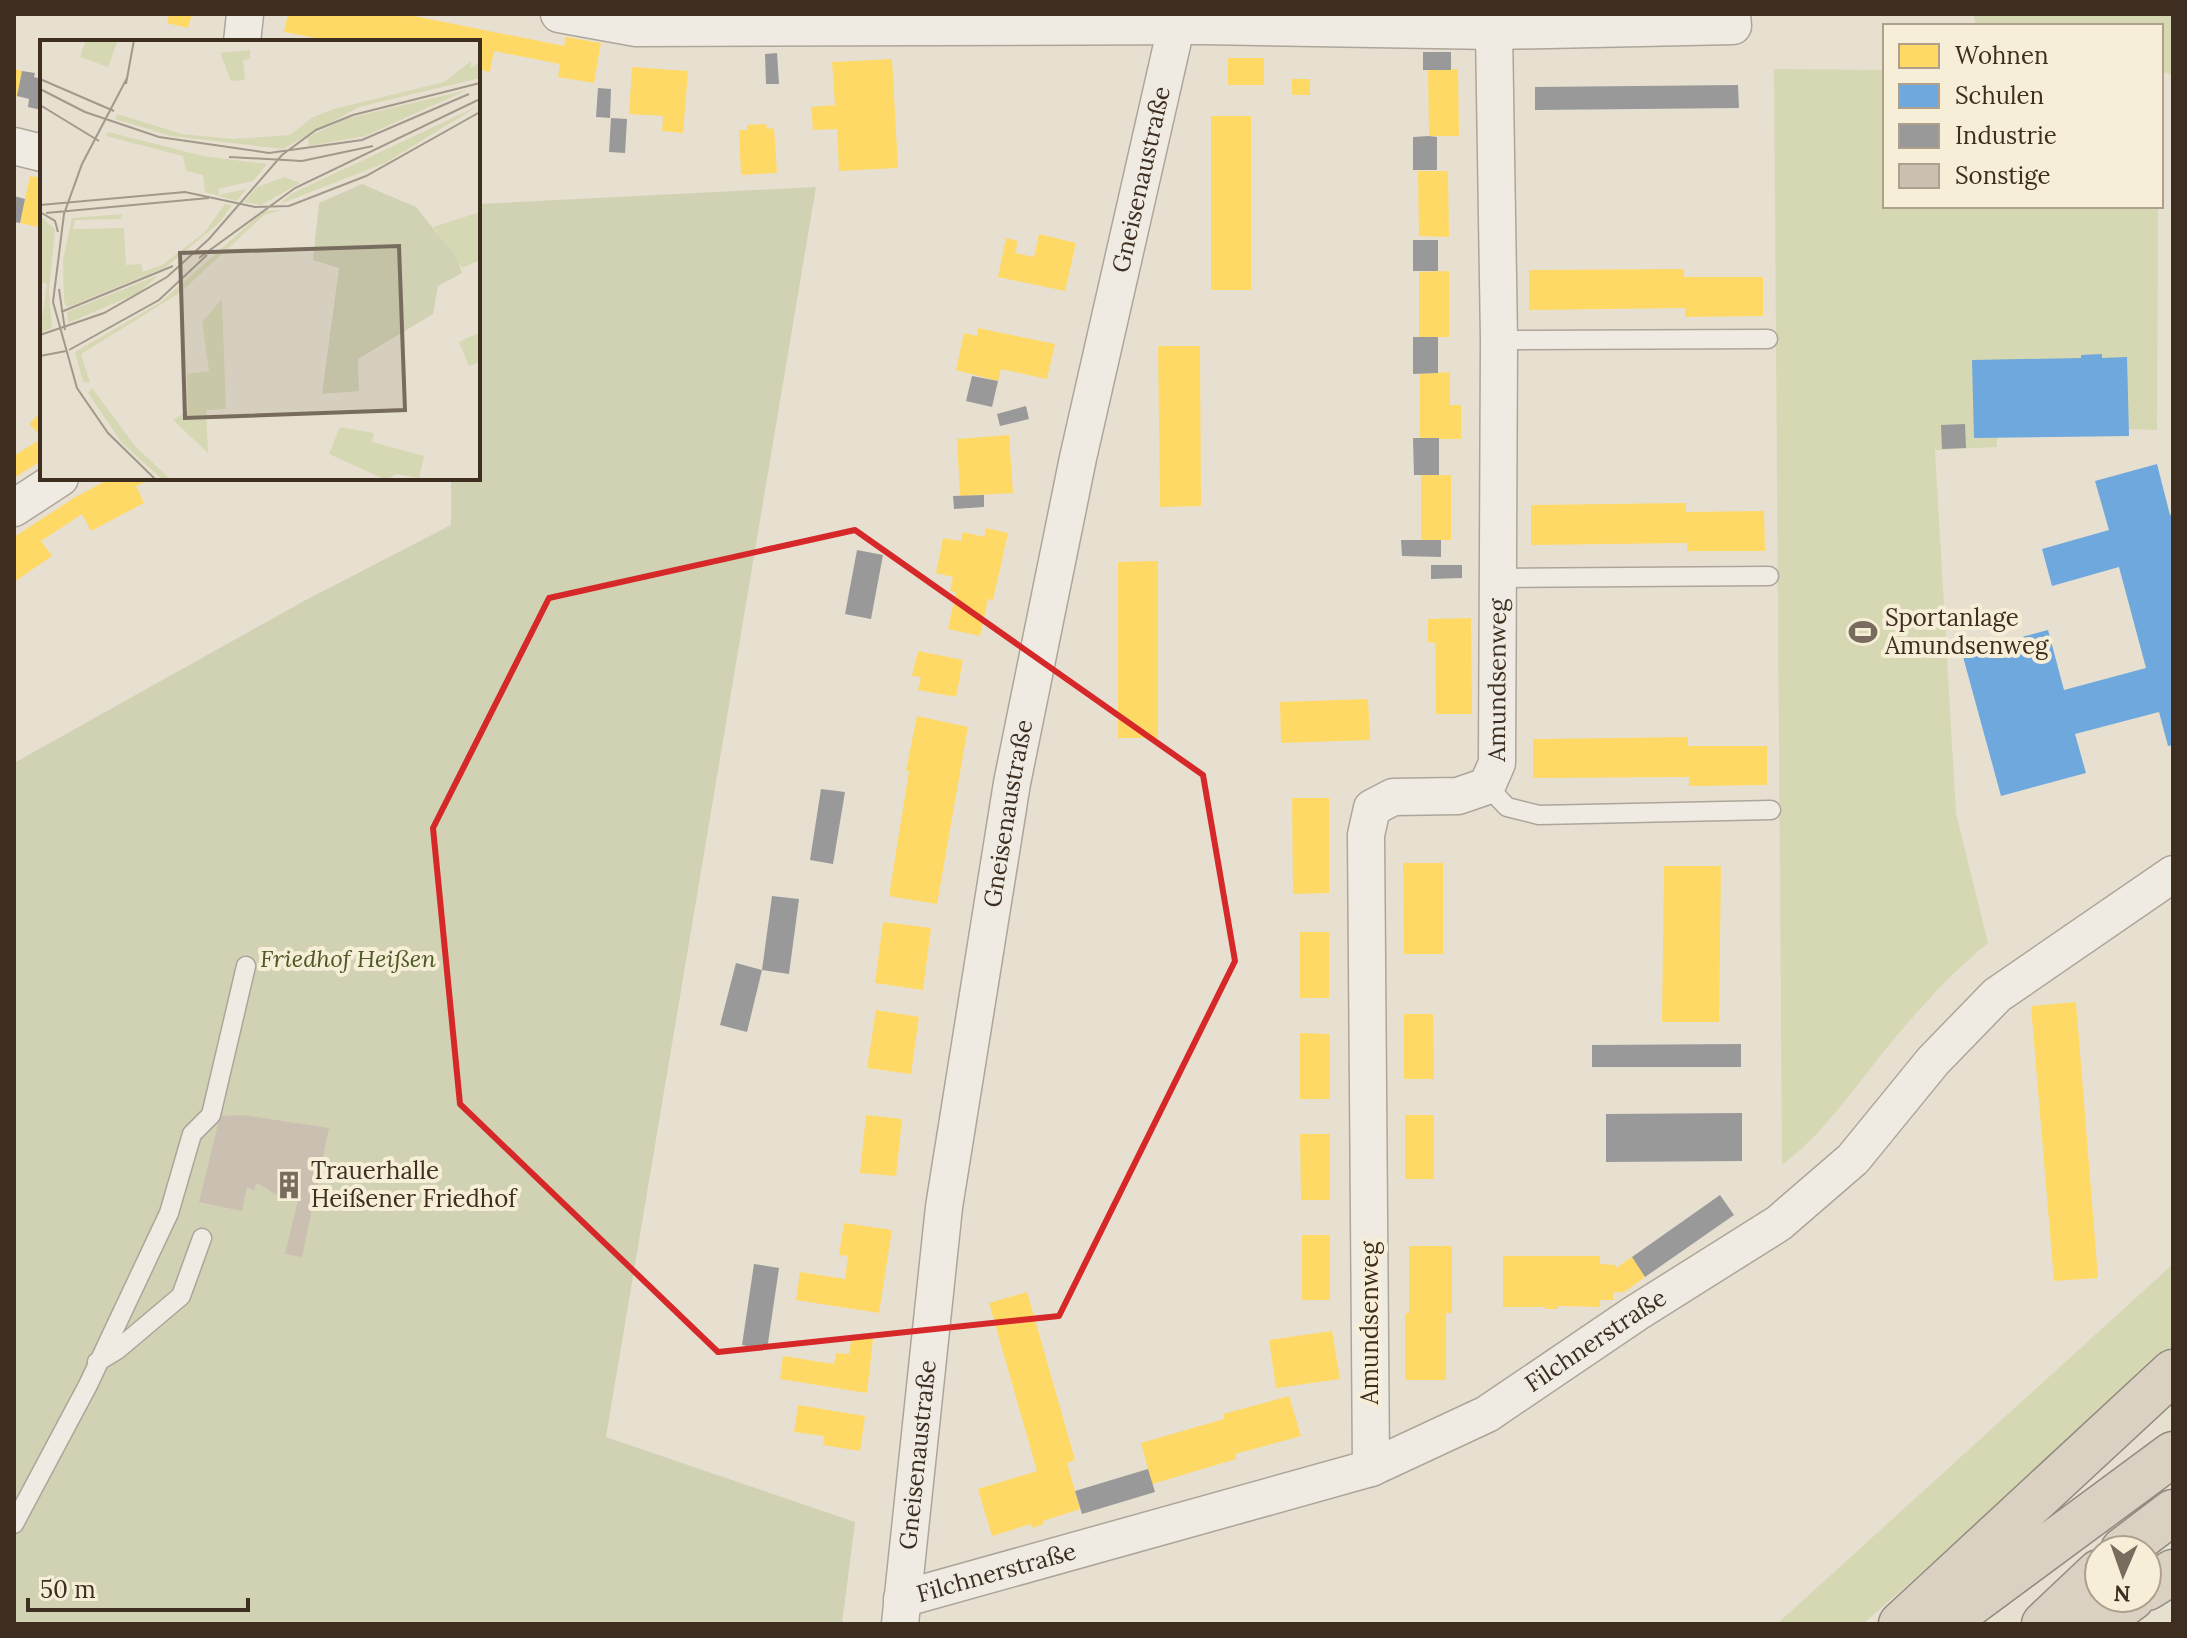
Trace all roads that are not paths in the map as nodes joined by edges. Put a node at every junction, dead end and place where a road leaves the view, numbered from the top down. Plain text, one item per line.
1 (245, 14) edge
2 (559, 14) edge
3 (1732, 14) edge
4 (1178, 21) edge
5 (1494, 31) junction
6 (242, 40) edge
7 (14, 146) edge
8 (40, 152) edge
9 (1768, 339) dead end
10 (1499, 340) junction
11 (57, 480) edge
12 (14, 508) edge
13 (1769, 576) dead end
14 (1497, 578) junction
15 (1487, 786) junction
16 (1771, 810) dead end
17 (2173, 874) edge
18 (246, 966) dead end
19 (202, 1238) dead end
20 (97, 1362) junction
21 (2173, 1372) edge
22 (2173, 1454) edge
23 (1371, 1468) junction
24 (2173, 1512) edge
25 (14, 1524) edge
26 (2144, 1534) edge
27 (2083, 1587) edge
28 (901, 1612) edge
29 (1901, 1624) edge
30 (1943, 1624) edge
31 (2044, 1624) edge

1 - 6 street
2 - 4 street
3 - 5 street
4 - 5 street
4 - 28 street, Gneisenaustraße
5 - 10 street, Amundsenweg
7 - 8 street
9 - 10 lane
10 - 14 street, Amundsenweg
11 - 12 street
13 - 14 lane
14 - 15 street, Amundsenweg
15 - 16 lane
15 - 23 street, Amundsenweg
17 - 23 street, Filchnerstraße
18 - 20 lane
19 - 20 lane
20 - 25 lane
21 - 29 highway
22 - 30 highway
23 - 28 street, Filchnerstraße
24 - 26 highway
27 - 31 highway

